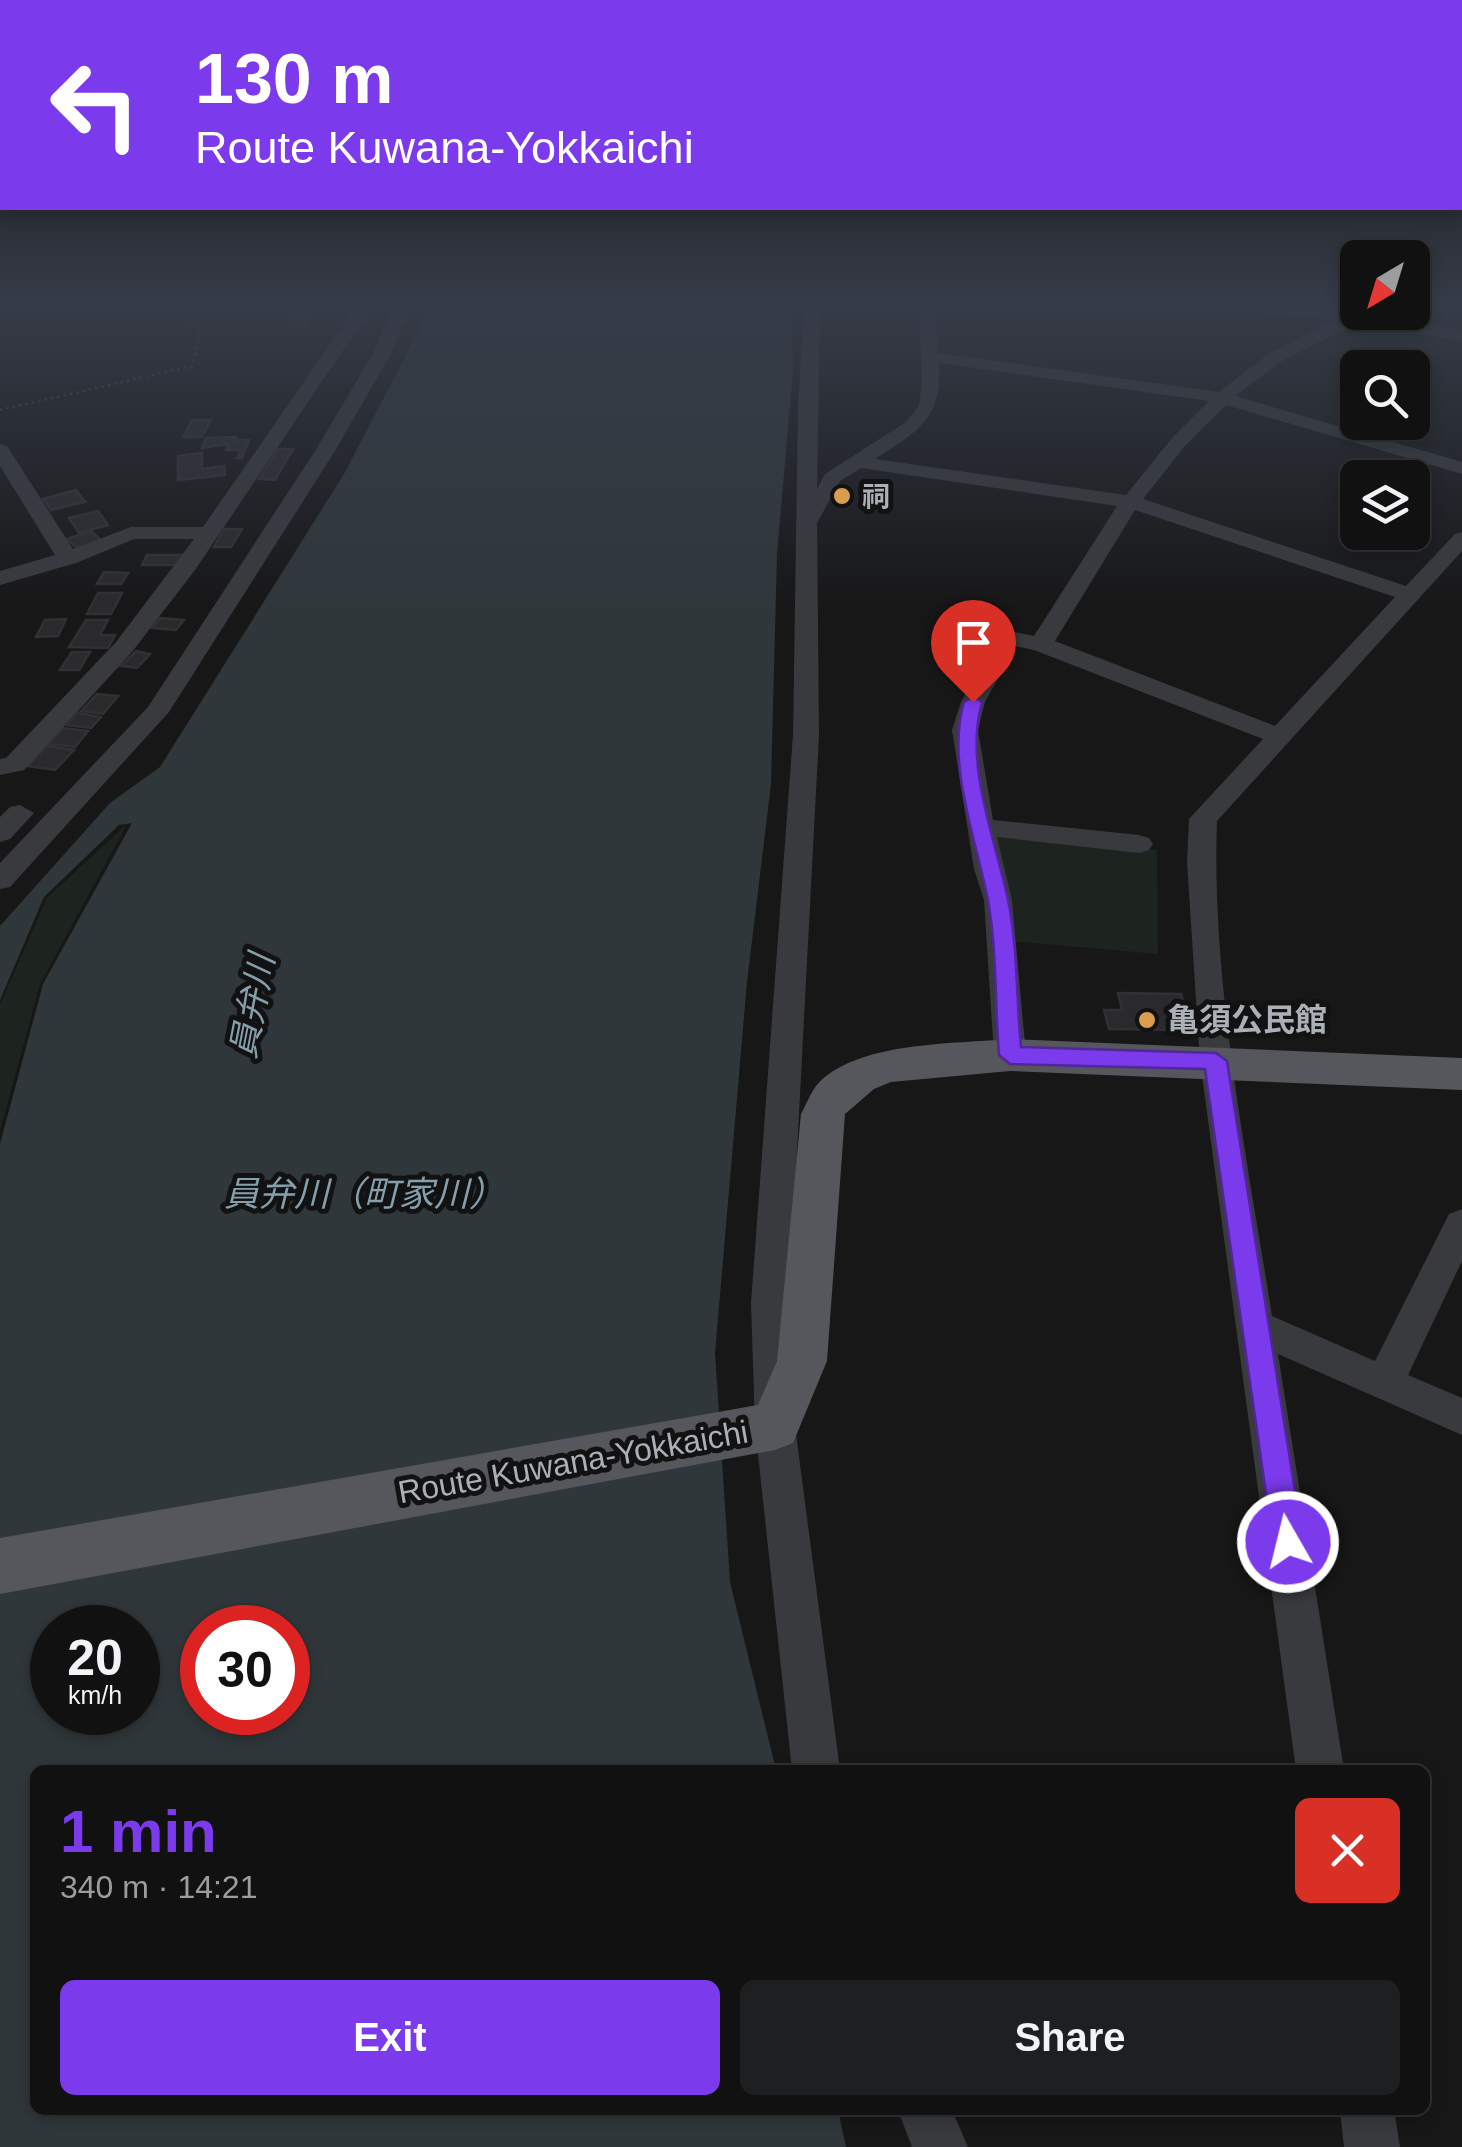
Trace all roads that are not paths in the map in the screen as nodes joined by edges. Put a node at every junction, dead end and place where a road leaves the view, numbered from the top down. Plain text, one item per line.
1 (295, 407) edge
2 (351, 407) edge
3 (807, 407) edge
4 (925, 407) edge
5 (1214, 407) edge
6 (1254, 407) edge
7 (0, 450) edge
8 (858, 462) junction
9 (1462, 468) edge
10 (1131, 502) junction
11 (809, 527) junction
12 (208, 533) junction
13 (1462, 538) edge
14 (68, 558) junction
15 (0, 578) edge
16 (1409, 594) junction
17 (1040, 644) junction
18 (1278, 736) junction
19 (0, 767) edge
20 (982, 827) junction
21 (1139, 844) dead end
22 (32, 846) junction
23 (0, 859) edge
24 (0, 880) edge
25 (1010, 1055) junction
26 (1216, 1061) junction
27 (1462, 1074) edge
28 (1462, 1224) edge
29 (1257, 1327) junction
30 (1384, 1383) junction
31 (1462, 1417) edge
32 (752, 1429) junction
33 (0, 1566) edge
34 (815, 1765) edge
35 (1319, 1765) edge
36 (927, 2115) edge
37 (1368, 2115) edge
38 (940, 2147) edge
39 (1372, 2147) edge

1 - 12 street
2 - 22 street
3 - 11 street
4 - 8 street
5 - 10 street
6 - 9 street
7 - 14 street
8 - 10 street
8 - 11 street
10 - 16 street
10 - 17 street
11 - 32 street
12 - 14 street
12 - 19 street
13 - 16 street
14 - 15 street
16 - 18 street
17 - 18 street
17 - 20 street
18 - 26 street
20 - 21 street
20 - 25 street
22 - 23 street
22 - 24 street
25 - 26 main road, Route Kuwana-Yokkaichi
25 - 32 main road, Route Kuwana-Yokkaichi
26 - 27 main road, Route Kuwana-Yokkaichi
26 - 29 street
28 - 30 street
29 - 30 street
29 - 35 street
30 - 31 street
32 - 33 main road, Route Kuwana-Yokkaichi
32 - 34 street
36 - 38 street
37 - 39 street

